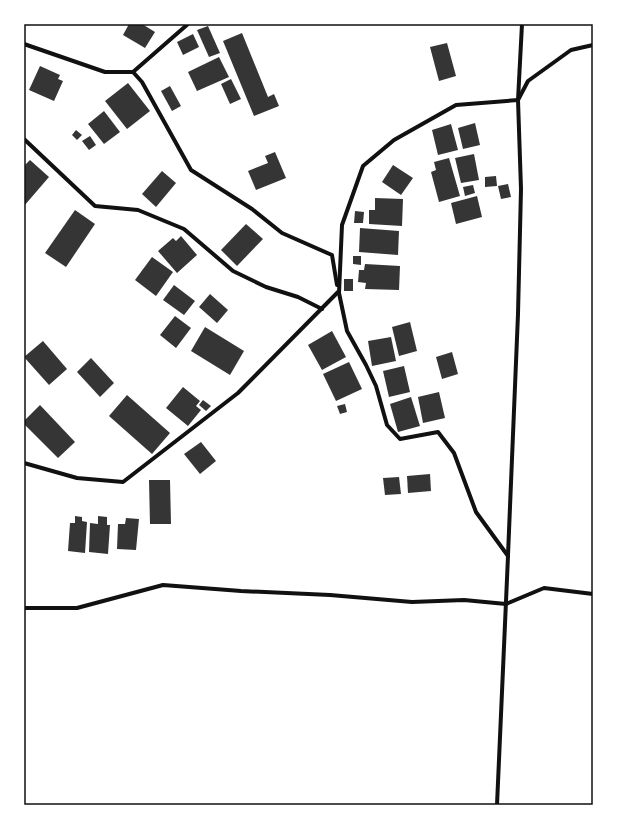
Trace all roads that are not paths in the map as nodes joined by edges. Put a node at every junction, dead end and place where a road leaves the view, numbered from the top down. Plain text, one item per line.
1 (188, 24) edge
2 (522, 24) edge
3 (24, 44) edge
4 (593, 44) edge
5 (133, 72) junction
6 (518, 100) junction
7 (24, 139) edge
8 (338, 293) junction
9 (322, 309) junction
10 (24, 463) edge
11 (508, 556) junction
12 (593, 594) edge
13 (506, 604) junction
14 (24, 608) edge
15 (497, 805) edge

1 - 5 street
2 - 6 street
3 - 5 street
4 - 6 street
5 - 8 street
6 - 8 street
6 - 11 street
7 - 9 street
8 - 9 street
8 - 11 street
9 - 10 street
11 - 13 street
12 - 13 street
13 - 14 street
13 - 15 street

